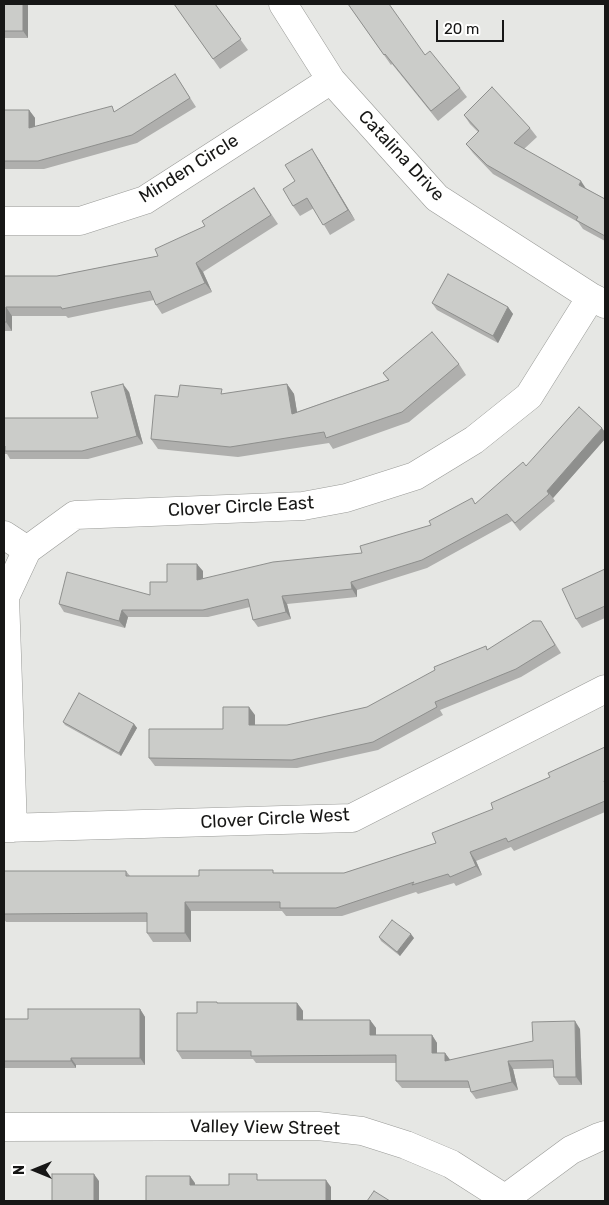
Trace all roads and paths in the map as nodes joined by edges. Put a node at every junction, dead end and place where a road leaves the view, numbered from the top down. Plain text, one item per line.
1 (283, 4) edge
2 (331, 80) junction
3 (4, 222) edge
4 (598, 301) edge
5 (4, 535) edge
6 (27, 550) junction
7 (605, 689) edge
8 (8, 828) edge
9 (4, 1126) edge
10 (605, 1135) edge
11 (507, 1200) edge

1 - 2 street, Catalina Drive
2 - 3 street, Minden Circle
2 - 4 street, Catalina Drive
4 - 6 street, Clover Circle East
5 - 6 street
6 - 8 street
7 - 8 street, Clover Circle West
9 - 11 street, Valley View Street
10 - 11 street

